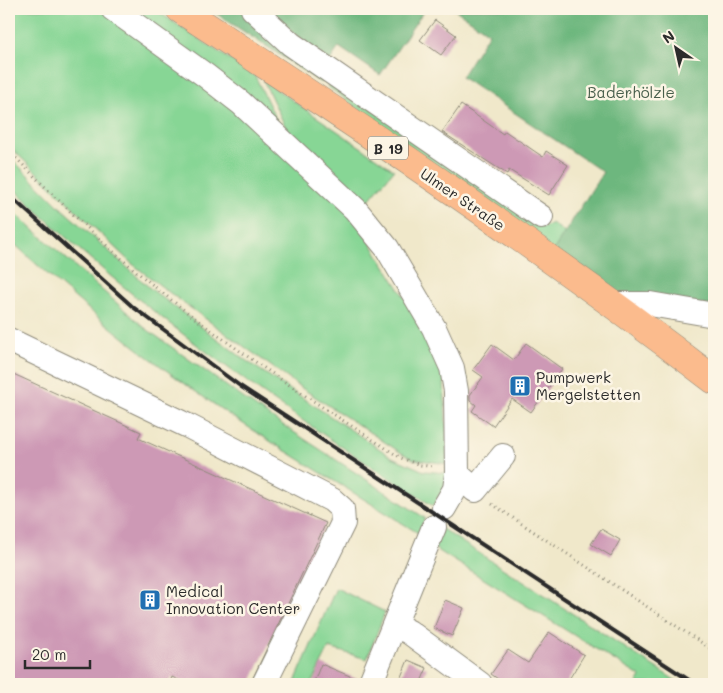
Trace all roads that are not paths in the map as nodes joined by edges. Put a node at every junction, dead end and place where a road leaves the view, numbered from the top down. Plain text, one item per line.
1 (113, 9) edge
2 (180, 9) edge
3 (253, 9) edge
4 (541, 217) dead end
5 (605, 297) junction
6 (714, 315) edge
7 (9, 340) edge
8 (714, 380) edge
9 (503, 456) dead end
10 (457, 474) junction
11 (395, 625) junction
12 (264, 684) edge
13 (370, 684) edge
14 (480, 684) edge

1 - 10 street
2 - 5 main road, Ulmer Straße / B 19
3 - 4 street
5 - 6 street
5 - 8 main road, B 19
7 - 12 street
9 - 10 street
10 - 11 street
11 - 13 street
11 - 14 street

